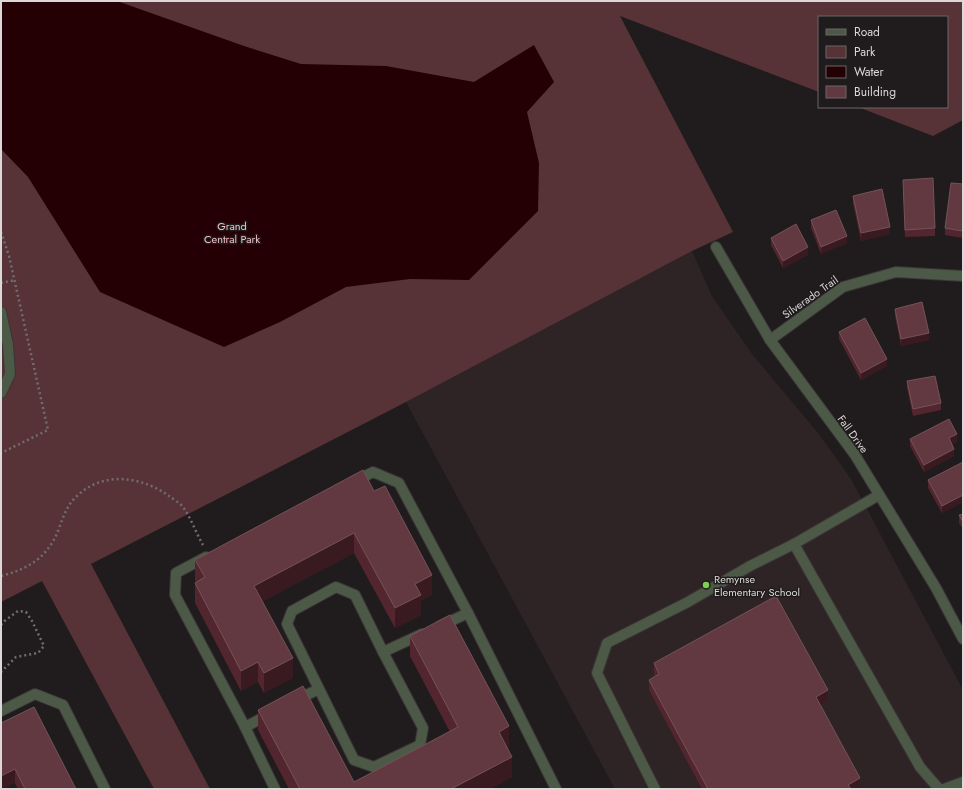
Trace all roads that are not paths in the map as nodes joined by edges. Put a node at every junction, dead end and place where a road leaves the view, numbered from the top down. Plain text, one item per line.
1 (716, 247) dead end
2 (963, 276) edge
3 (1, 312) edge
4 (770, 340) junction
5 (1, 392) edge
6 (345, 486) edge
7 (879, 495) junction
8 (794, 544) junction
9 (212, 554) edge
10 (468, 614) junction
11 (963, 639) edge
12 (383, 652) junction
13 (319, 689) junction
14 (1, 711) edge
15 (245, 727) junction
16 (963, 782) edge
17 (105, 789) edge
18 (275, 789) edge
19 (555, 789) edge
20 (655, 789) edge
21 (939, 789) edge
22 (944, 789) edge

1 - 4 street, Fall Drive
2 - 4 street, Silverado Trail
3 - 5 street
4 - 7 street, Fall Drive
6 - 10 street
7 - 8 street
7 - 11 street, Fall Drive
8 - 20 street
8 - 21 street
9 - 15 street
10 - 12 street
10 - 19 street
12 - 13 street
12 - 13 street
13 - 15 street
14 - 17 street
15 - 18 street
16 - 22 street

